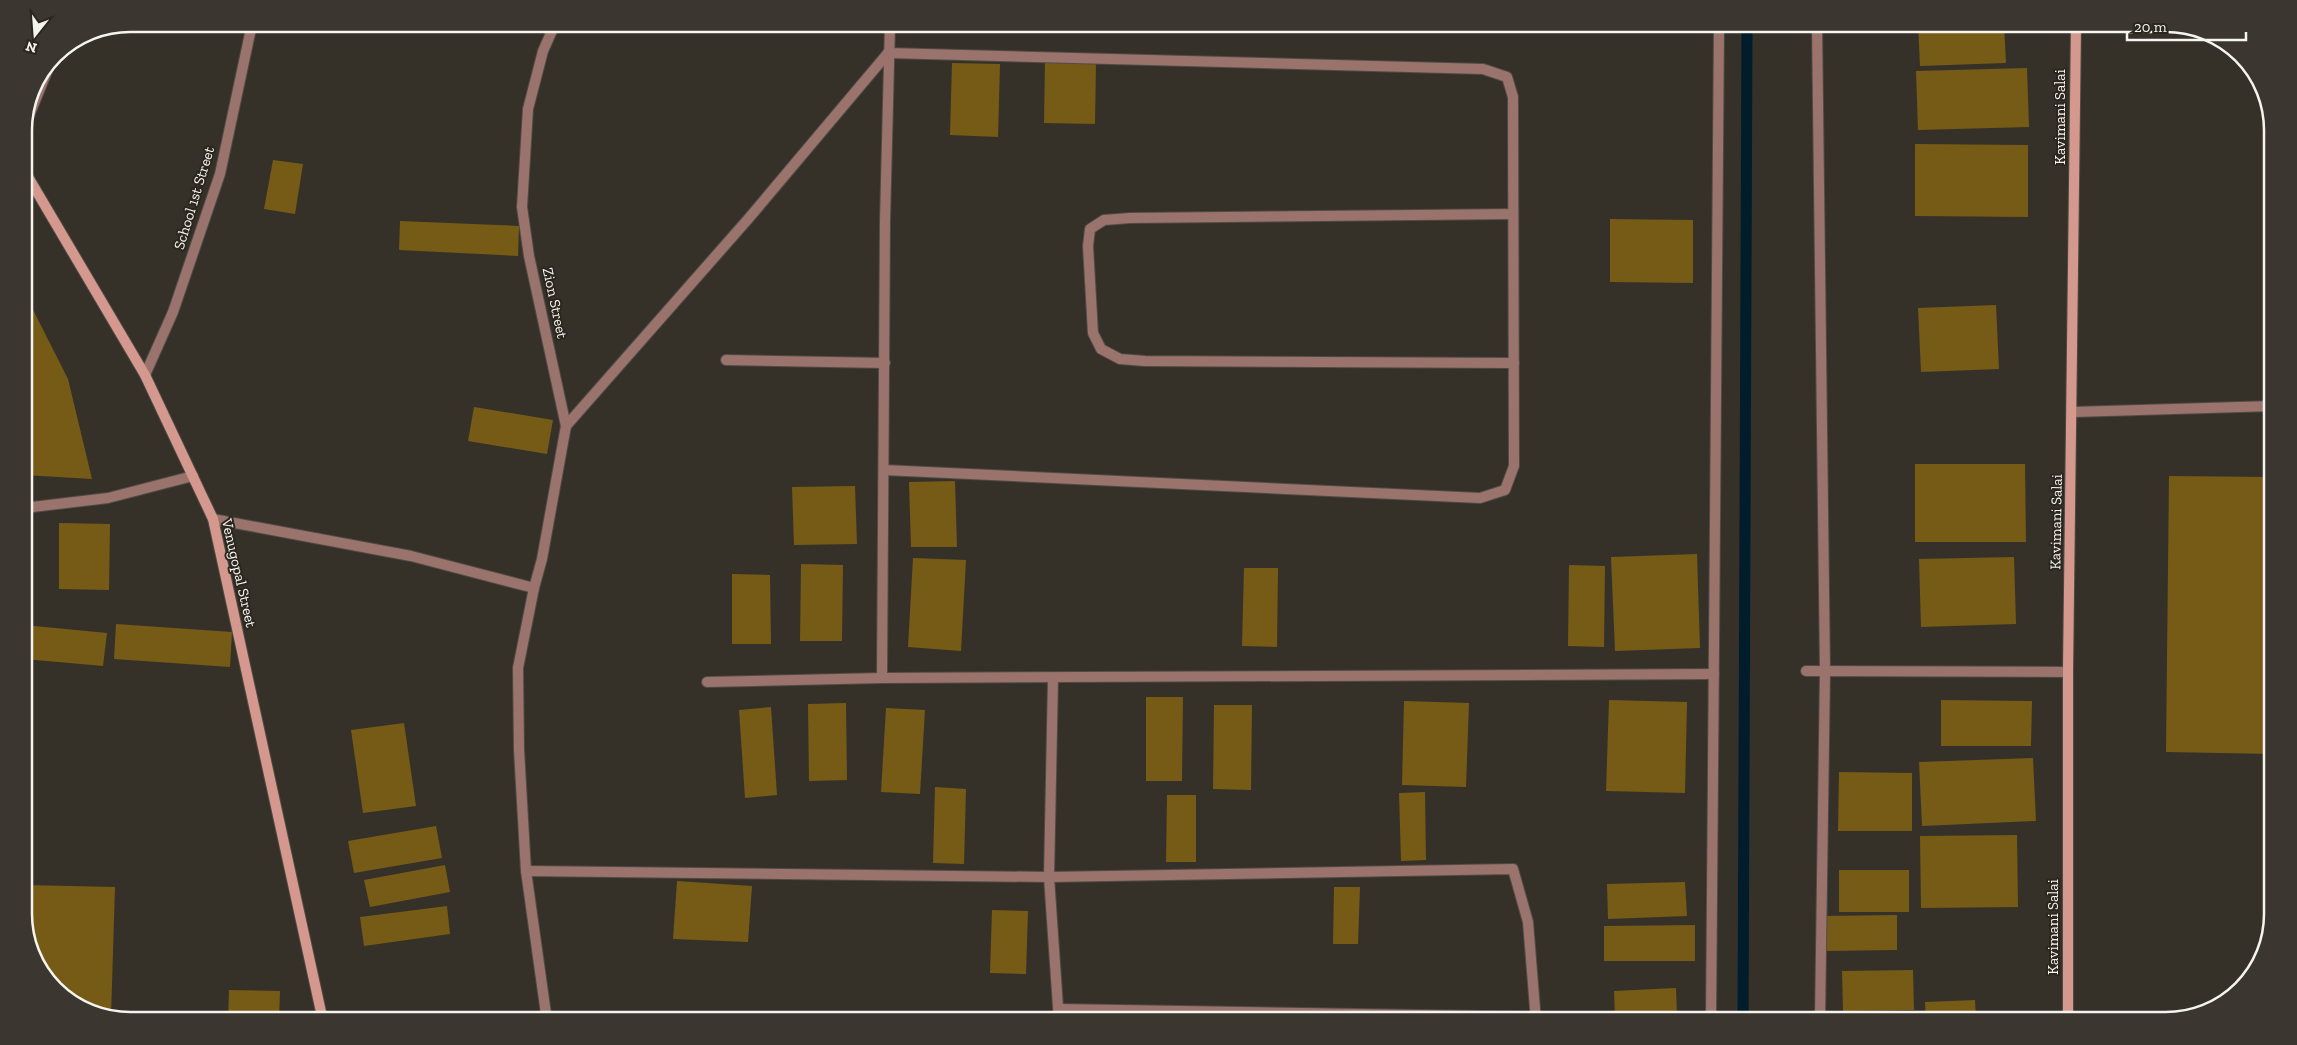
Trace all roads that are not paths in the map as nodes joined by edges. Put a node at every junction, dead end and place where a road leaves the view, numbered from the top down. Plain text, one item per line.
1 (250, 32) edge
2 (551, 32) edge
3 (889, 32) edge
4 (1719, 32) edge
5 (1817, 32) edge
6 (2076, 32) edge
7 (888, 53) junction
8 (33, 185) edge
9 (1513, 214) junction
10 (726, 360) dead end
11 (885, 363) junction
12 (1514, 363) junction
13 (145, 375) junction
14 (2264, 406) edge
15 (2073, 412) junction
16 (566, 426) junction
17 (884, 470) junction
18 (193, 476) junction
19 (33, 507) edge
20 (213, 519) junction
21 (534, 588) junction
22 (1806, 671) dead end
23 (1825, 671) junction
24 (2068, 672) junction
25 (1714, 674) junction
26 (882, 678) junction
27 (1052, 678) junction
28 (707, 682) dead end
29 (526, 871) junction
30 (1049, 877) junction
31 (1059, 1009) joint
32 (321, 1012) edge
33 (546, 1012) edge
34 (1202, 1012) edge
35 (1535, 1012) edge
36 (1711, 1012) edge
37 (1820, 1012) edge
38 (2068, 1012) edge

1 - 13 street, School 1st Street
2 - 16 street, Zion Street
3 - 7 street
4 - 25 street
5 - 23 street
6 - 15 street, Kavimani Salai
7 - 9 street
7 - 11 street
7 - 16 street
8 - 13 street, Venugopal Street
9 - 12 street
9 - 12 street
10 - 11 street
11 - 17 street
12 - 17 street
13 - 18 street, Venugopal Street
14 - 15 street
15 - 24 street, Kavimani Salai
16 - 21 street, Zion Street
17 - 26 street
18 - 19 street
18 - 20 street, Venugopal Street
20 - 21 street
20 - 32 street, Venugopal Street
21 - 29 street, Zion Street
22 - 23 street
23 - 24 street
23 - 37 street
24 - 38 street, Kavimani Salai
25 - 27 street
25 - 36 street
26 - 27 street
26 - 28 street
27 - 30 street
29 - 30 street
29 - 33 street, Zion Street
30 - 31 street
30 - 35 street
31 - 34 street

